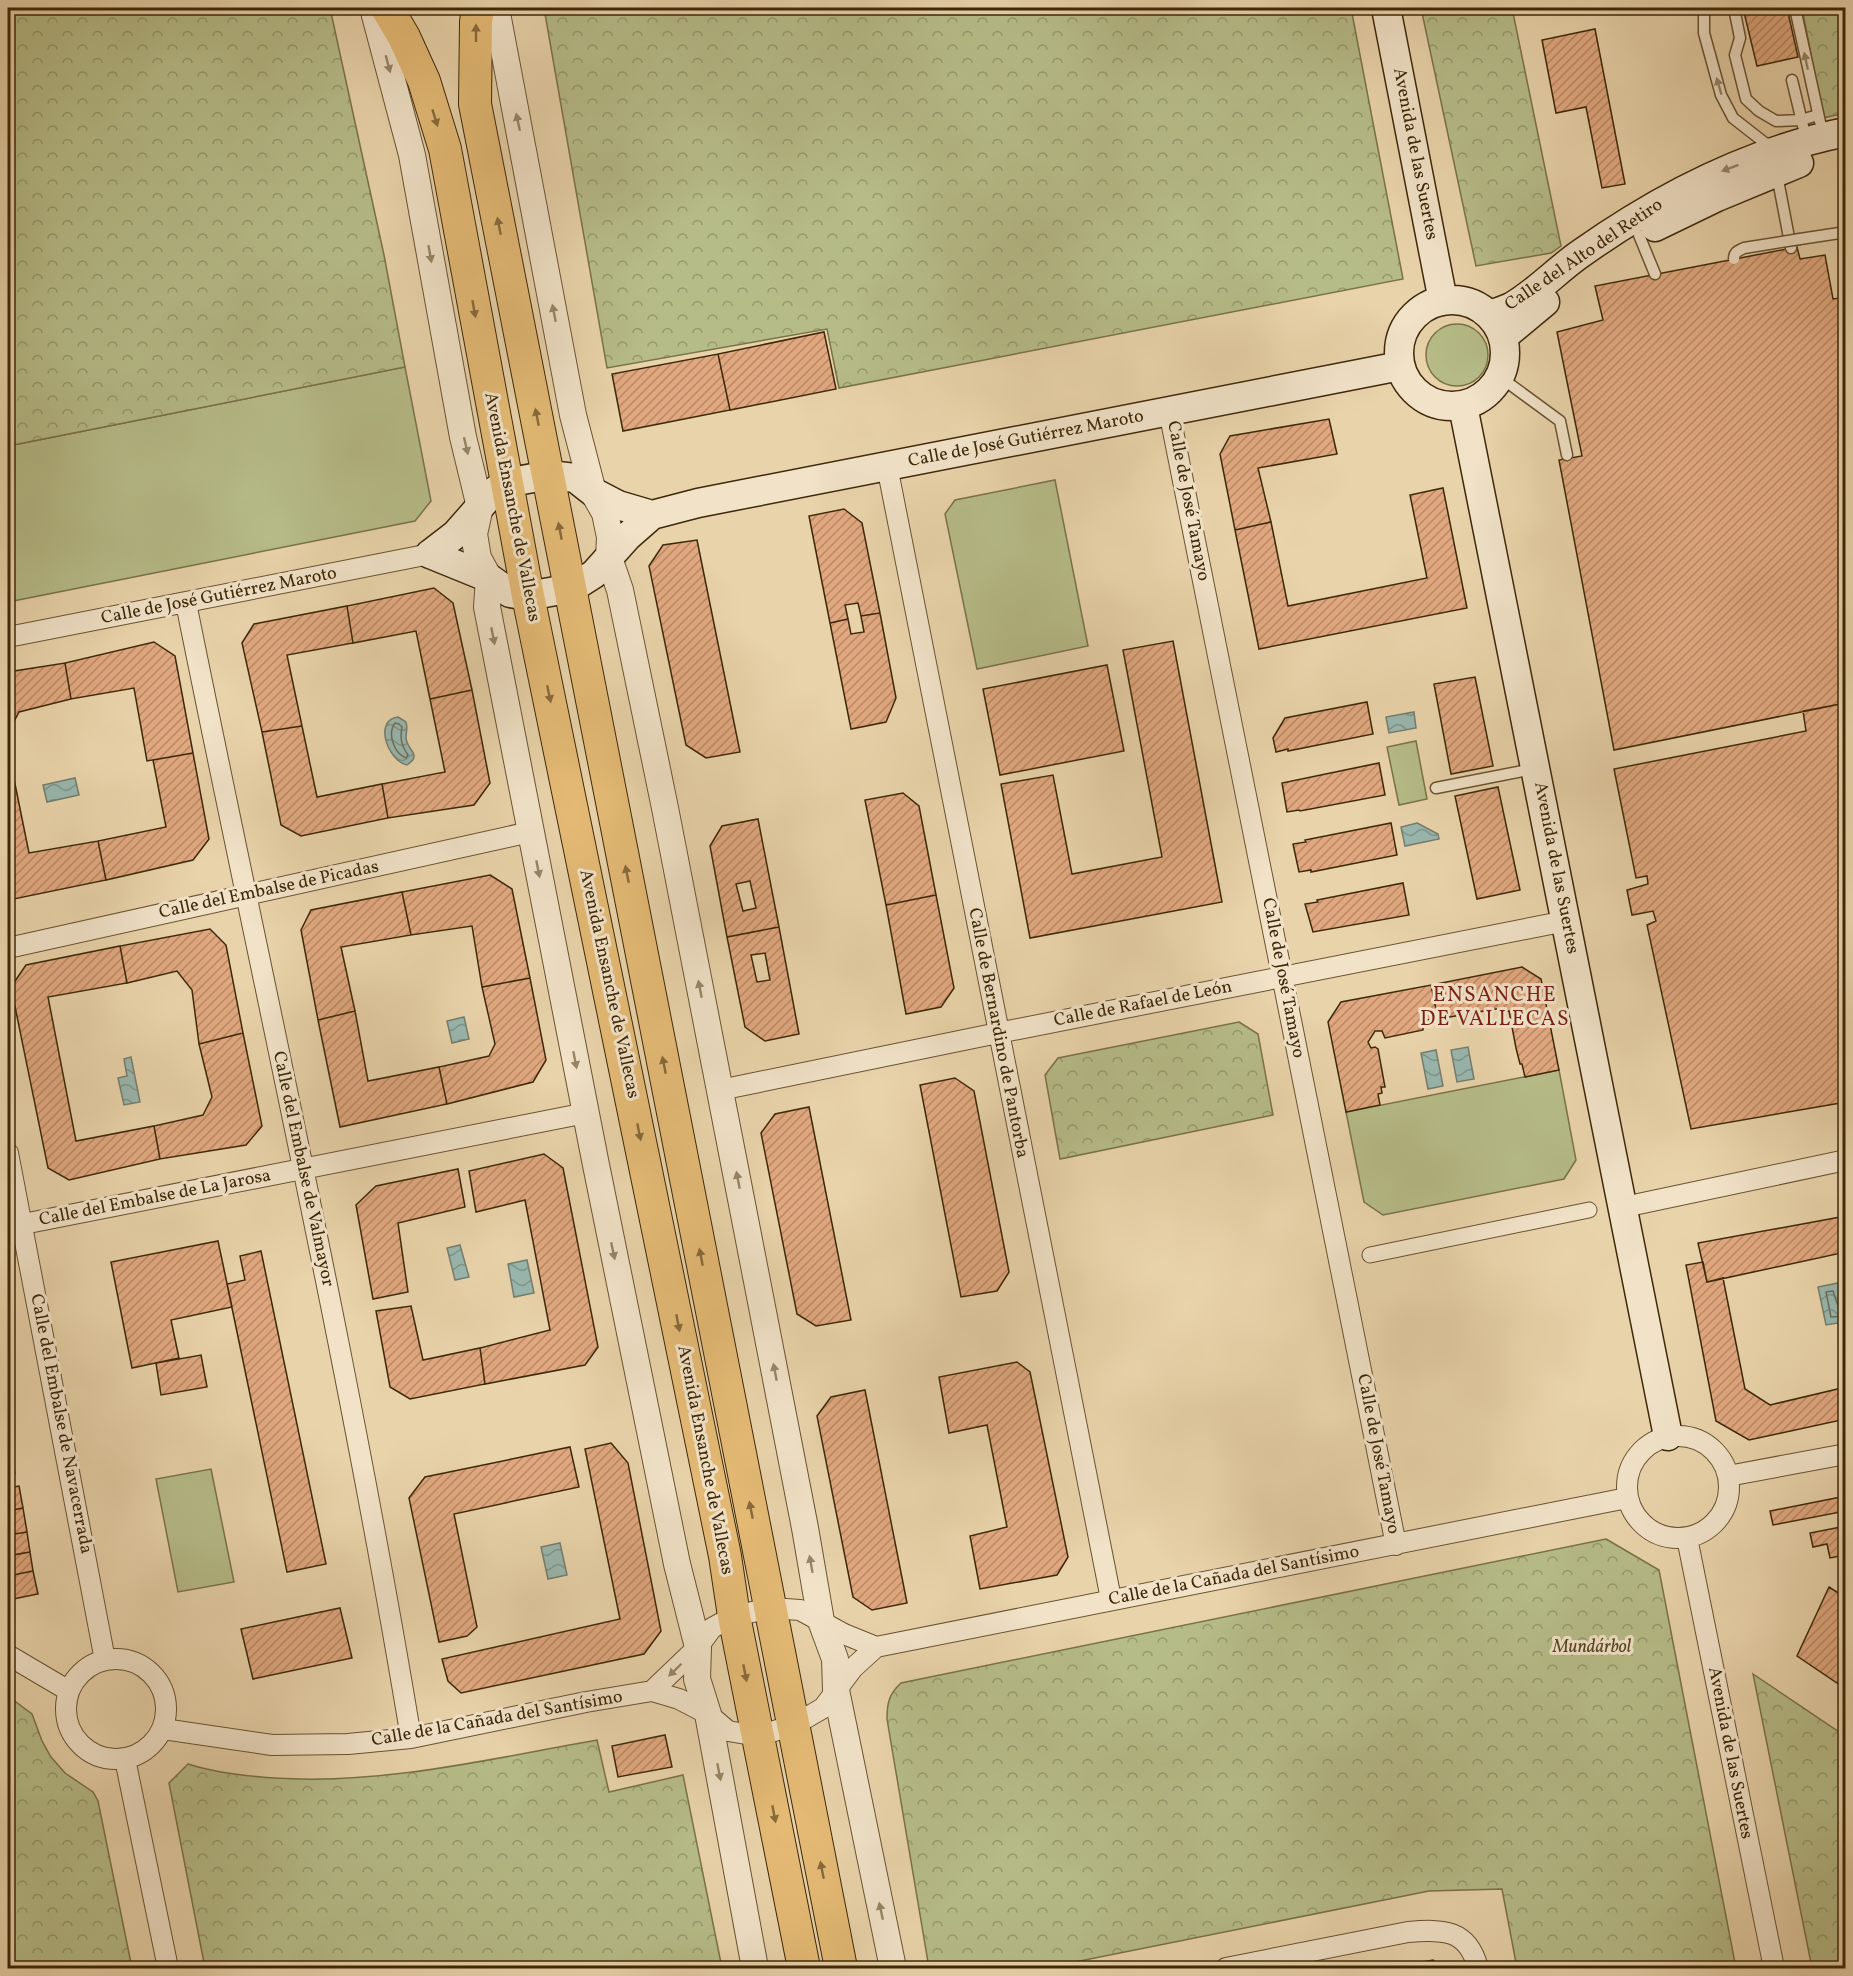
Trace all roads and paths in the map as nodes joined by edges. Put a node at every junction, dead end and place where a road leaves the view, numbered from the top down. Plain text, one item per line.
1 (373, 8) edge
2 (387, 8) edge
3 (478, 8) edge
4 (496, 8) edge
5 (1386, 8) edge
6 (1704, 8) edge
7 (1734, 8) edge
8 (1795, 8) edge
9 (1792, 80) dead end
10 (1819, 135) edge
11 (1776, 172) junction
12 (1845, 232) edge
13 (1639, 235) junction
14 (1791, 248) dead end
15 (1734, 259) dead end
16 (1655, 274) dead end
17 (1443, 301) junction
18 (1496, 326) junction
19 (1400, 366) junction
20 (1500, 377) junction
21 (1463, 406) junction
22 (1169, 411) junction
23 (1568, 455) dead end
24 (887, 466) junction
25 (549, 475) junction
26 (506, 483) junction
27 (594, 492) junction
28 (480, 507) junction
29 (652, 515) junction
30 (430, 554) junction
31 (609, 558) junction
32 (489, 578) junction
33 (572, 588) junction
34 (528, 596) junction
35 (186, 603) junction
36 (8, 637) edge
37 (1536, 768) junction
38 (1436, 788) dead end
39 (530, 832) junction
40 (245, 894) junction
41 (1566, 921) junction
42 (8, 948) edge
43 (1282, 976) junction
44 (998, 1033) junction
45 (720, 1090) junction
46 (586, 1113) junction
47 (8, 1153) edge
48 (1845, 1160) edge
49 (304, 1169) junction
50 (1624, 1207) junction
51 (1589, 1210) dead end
52 (15, 1225) edge
53 (1370, 1255) dead end
54 (1668, 1436) junction
55 (1845, 1454) edge
56 (1728, 1476) junction
57 (1627, 1498) junction
58 (1688, 1538) junction
59 (1396, 1545) junction
60 (1111, 1599) junction
61 (771, 1608) junction
62 (734, 1616) junction
63 (821, 1621) junction
64 (698, 1647) junction
65 (876, 1647) junction
66 (8, 1655) edge
67 (105, 1660) junction
68 (836, 1690) junction
69 (69, 1691) junction
70 (652, 1692) junction
71 (708, 1714) junction
72 (794, 1725) junction
73 (163, 1729) junction
74 (758, 1736) junction
75 (411, 1738) junction
76 (125, 1759) junction
77 (168, 1968) edge
78 (755, 1968) edge
79 (804, 1968) edge
80 (841, 1968) edge
81 (893, 1968) edge
82 (1227, 1968) edge
83 (1478, 1968) edge
84 (1774, 1968) edge

1 -> 28 street, Avenida Ensanche de Vallecas
2 -> 26 main road, Avenida Ensanche de Vallecas
25 -> 3 main road, Avenida Ensanche de Vallecas
27 -> 4 street
5 - 17 main road, Avenida de las Suertes
10 -> 6 lane
7 - 10 lane
10 -> 8 lane
9 - 10 lane
10 - 11 main road, Calle del Alto del Retiro
10 -> 18 main road, Calle del Alto del Retiro
11 - 13 main road, Calle del Alto del Retiro
11 - 14 lane
12 - 15 lane, bridge
13 - 16 lane
13 - 18 main road, Calle del Alto del Retiro
17 - 18 main road
17 - 19 main road
18 - 20 main road
19 - 21 main road
19 - 22 main road, Calle de José Gutiérrez Maroto
20 - 21 main road
20 - 23 lane
21 - 37 main road, Avenida de las Suertes
22 - 24 main road, Calle de José Gutiérrez Maroto
22 - 43 street, Calle de José Tamayo
24 - 29 main road, Calle de José Gutiérrez Maroto
24 - 44 street, Calle de Bernardino de Pantorba
25 - 26 main road
25 - 27 main road
33 -> 25 main road, Avenida Ensanche de Vallecas
26 - 28 main road, Calle de José Gutiérrez Maroto
26 - 34 main road, Avenida Ensanche de Vallecas
27 - 29 main road
27 - 31 street
28 - 30 main road, Calle de José Gutiérrez Maroto
28 - 32 street, Avenida Ensanche de Vallecas
29 - 31 main road, Calle de José Gutiérrez Maroto
30 - 32 main road
30 - 35 street, Calle de José Gutiérrez Maroto
31 - 33 main road, Calle de José Gutiérrez Maroto
45 -> 31 street
32 - 34 main road
32 -> 39 street, Avenida Ensanche de Vallecas
33 - 34 main road, Calle de José Gutiérrez Maroto
61 -> 33 main road, Avenida Ensanche de Vallecas
34 -> 62 main road, Avenida Ensanche de Vallecas
35 - 36 street, Calle de José Gutiérrez Maroto
35 - 40 street, Calle del Embalse de Valmayor
37 - 38 lane
37 - 41 main road, Avenida de las Suertes
39 - 40 street, Calle del Embalse de Picadas
39 -> 46 street, Avenida Ensanche de Vallecas
40 - 42 street, Calle del Embalse de Picadas
40 - 49 street, Calle del Embalse de Valmayor
41 - 43 street, Calle de Rafael de León
41 - 50 main road, Avenida de las Suertes
43 - 44 street, Calle de Rafael de León
43 - 59 street, Calle de José Tamayo
44 - 45 street, Calle de Rafael de León
44 - 60 street, Calle de Bernardino de Pantorba
63 -> 45 street
46 - 49 street, Calle del Embalse de La Jarosa
46 -> 64 street, Avenida Ensanche de Vallecas
47 - 52 street, Calle del Embalse de Navacerrada
48 - 50 street
49 - 52 street, Calle del Embalse de La Jarosa
49 - 75 street, Calle del Embalse de Valmayor
50 - 54 main road, Avenida de las Suertes
51 - 53 street
52 - 67 street, Calle del Embalse de Navacerrada
54 - 56 street
54 - 57 street
55 - 56 street
56 - 58 street
57 - 58 street
57 - 59 street, Calle de la Cañada del Santísimo
58 - 84 street, Avenida de las Suertes
59 - 60 street, Calle de la Cañada del Santísimo
60 - 65 street, Calle de la Cañada del Santísimo
61 - 62 street
61 - 63 street
61 - 72 main road, Avenida Ensanche de Vallecas
62 - 64 street
62 -> 74 main road, Avenida Ensanche de Vallecas
63 - 65 street
63 - 68 street
64 -> 70 street
64 - 71 street, Avenida Ensanche de Vallecas
65 - 68 street, Calle de la Cañada del Santísimo
66 - 69 street
67 - 69 street
67 - 73 street
68 - 72 street, Calle de la Cañada del Santísimo
81 -> 68 street
69 - 76 street
70 - 71 street, Calle de la Cañada del Santísimo
70 - 75 street, Calle de la Cañada del Santísimo
71 - 74 street, Calle de la Cañada del Santísimo
71 -> 78 street, Avenida Ensanche de Vallecas
72 - 74 street, Calle de la Cañada del Santísimo
80 -> 72 main road, Avenida Ensanche de Vallecas
73 - 75 street, Calle de la Cañada del Santísimo
73 - 76 street
74 -> 79 main road, Avenida Ensanche de Vallecas
76 - 77 street
82 - 83 street

